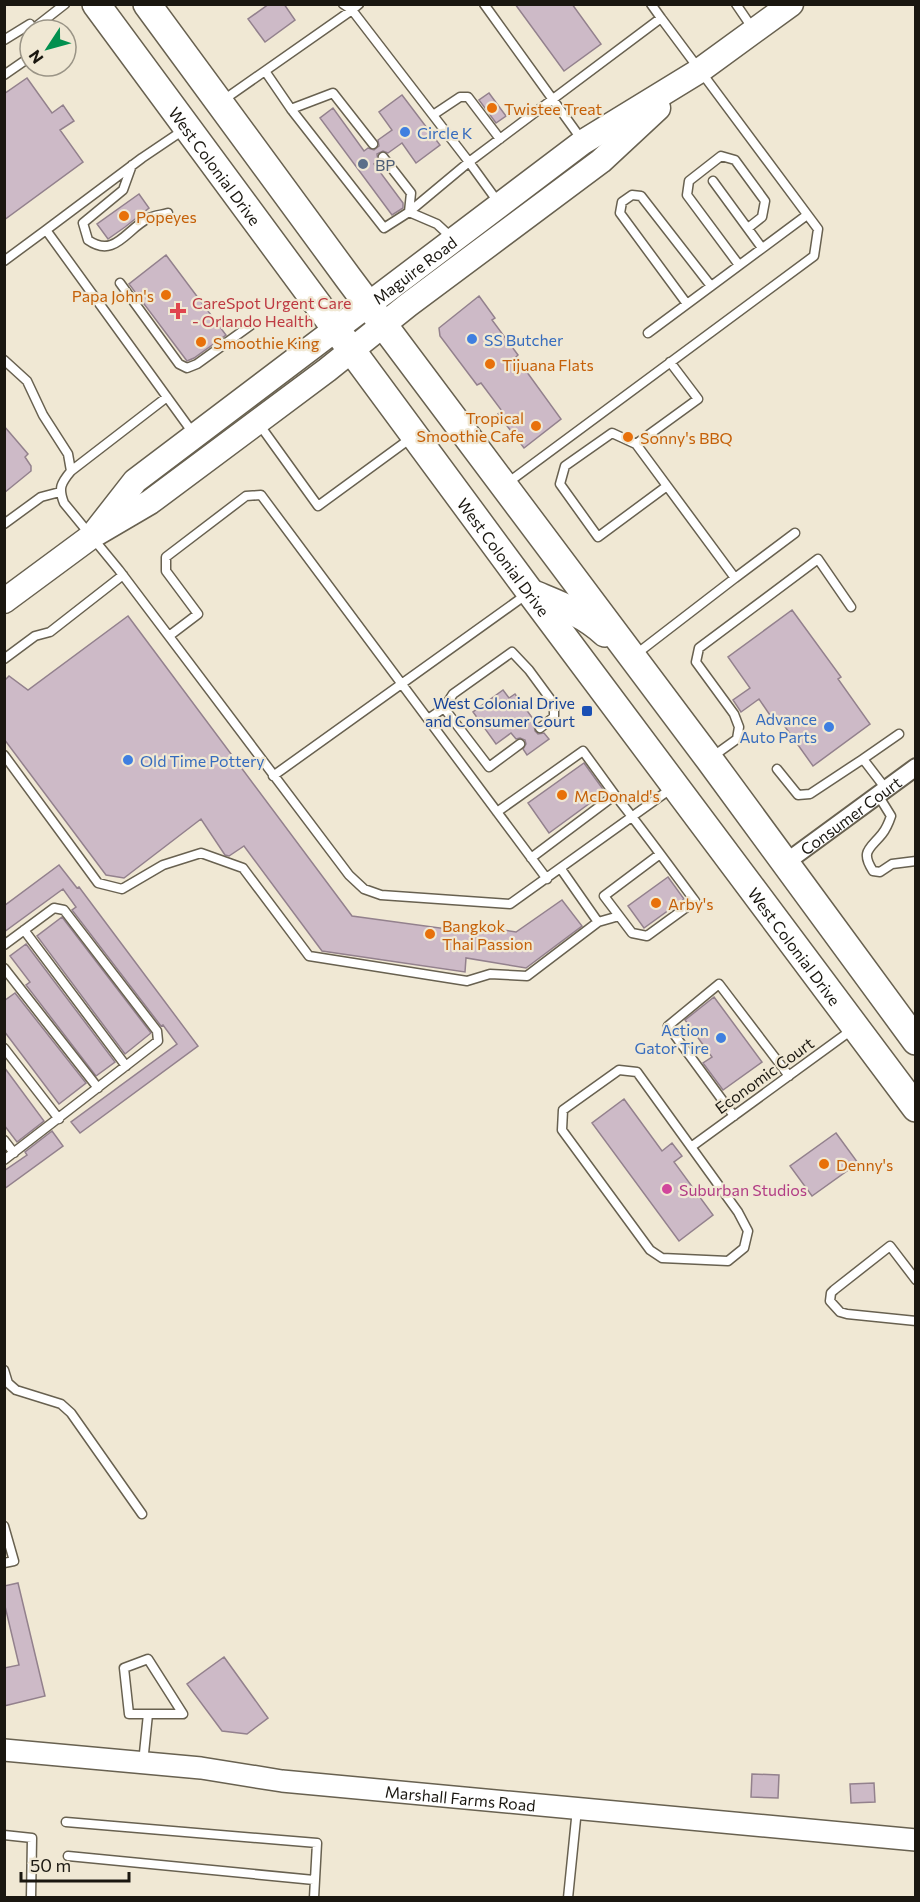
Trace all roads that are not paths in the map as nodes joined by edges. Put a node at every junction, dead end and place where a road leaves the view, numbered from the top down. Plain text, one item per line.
1 (66, 4) edge
2 (96, 4) edge
3 (147, 4) edge
4 (342, 4) edge
5 (484, 4) edge
6 (651, 4) edge
7 (736, 4) edge
8 (791, 4) edge
9 (356, 7) edge
10 (44, 18) edge
11 (661, 18) junction
12 (754, 31) junction
13 (18, 33) edge
14 (4, 40) edge
15 (18, 65) edge
16 (265, 71) junction
17 (699, 71) junction
18 (4, 75) edge
19 (553, 100) junction
20 (220, 102) junction
21 (291, 109) junction
22 (433, 115) junction
23 (188, 127) junction
24 (500, 139) junction
25 (583, 142) junction
26 (373, 144) dead end
27 (383, 157) dead end
28 (470, 162) junction
29 (132, 165) junction
30 (714, 181) dead end
31 (500, 205) junction
32 (409, 212) junction
33 (168, 213) dead end
34 (807, 215) junction
35 (748, 228) junction
36 (46, 230) junction
37 (454, 240) junction
38 (762, 248) junction
39 (4, 261) edge
40 (739, 265) junction
41 (120, 283) dead end
42 (711, 286) junction
43 (687, 304) junction
44 (376, 315) junction
45 (251, 325) dead end
46 (648, 333) dead end
47 (344, 339) junction
48 (4, 360) edge
49 (670, 362) junction
50 (167, 397) junction
51 (258, 421) junction
52 (415, 435) junction
53 (195, 436) junction
54 (636, 444) junction
55 (70, 471) junction
56 (504, 486) junction
57 (667, 486) junction
58 (60, 492) junction
59 (4, 524) edge
60 (795, 533) dead end
61 (92, 536) junction
62 (123, 575) junction
63 (735, 578) junction
64 (530, 592) junction
65 (4, 601) edge
66 (851, 607) dead end
67 (169, 636) junction
68 (633, 658) junction
69 (4, 659) edge
70 (402, 683) junction
71 (444, 708) junction
72 (428, 719) junction
73 (540, 728) dead end
74 (899, 734) dead end
75 (520, 744) dead end
76 (4, 755) edge
77 (709, 759) junction
78 (863, 759) junction
79 (915, 767) edge
80 (777, 769) dead end
81 (273, 776) junction
82 (675, 786) junction
83 (882, 792) junction
84 (615, 795) junction
85 (497, 812) junction
86 (633, 817) junction
87 (660, 854) junction
88 (531, 858) junction
89 (915, 861) edge
90 (785, 863) junction
91 (561, 869) junction
92 (547, 879) junction
93 (619, 916) junction
94 (598, 922) junction
95 (24, 930) junction
96 (4, 945) edge
97 (4, 968) edge
98 (888, 1003) junction
99 (855, 1028) junction
100 (915, 1041) edge
101 (4, 1048) edge
102 (126, 1066) junction
103 (789, 1076) junction
104 (98, 1088) junction
105 (915, 1108) edge
106 (734, 1116) junction
107 (58, 1119) junction
108 (4, 1140) edge
109 (692, 1147) junction
110 (14, 1153) junction
111 (4, 1160) edge
112 (915, 1280) edge
113 (915, 1321) edge
114 (4, 1370) edge
115 (142, 1514) dead end
116 (4, 1526) edge
117 (4, 1563) edge
118 (148, 1714) junction
119 (4, 1750) edge
120 (143, 1763) junction
121 (577, 1809) junction
122 (66, 1822) dead end
123 (4, 1835) edge
124 (915, 1840) edge
125 (68, 1856) dead end
126 (314, 1880) junction
127 (31, 1898) edge
128 (314, 1898) edge
129 (568, 1898) edge

1 - 10 lane
2 - 23 highway, West Colonial Drive
3 - 20 highway
4 - 9 lane
5 - 19 lane
6 - 11 lane
7 - 12 lane
8 - 12 main road, Maguire Road
9 - 16 lane
9 - 22 lane
11 - 17 lane
11 - 19 lane
12 - 17 main road, Maguire Road
13 - 14 lane
15 - 18 lane
16 - 20 lane
16 - 21 lane
17 - 25 main road, Maguire Road
17 - 34 lane
17 - 44 main road, Maguire Road
19 - 24 lane
19 - 25 lane
20 - 44 highway
21 - 26 lane
21 - 32 lane
22 - 24 lane
22 - 28 lane
23 - 29 lane
23 - 47 highway, West Colonial Drive
24 - 28 lane
25 - 31 main road, Maguire Road
27 - 32 lane
28 - 31 lane
28 - 32 lane
29 - 33 lane
29 - 36 lane
30 - 35 lane
31 - 37 main road, Maguire Road
32 - 37 lane
34 - 38 lane
34 - 49 lane
35 - 38 lane
35 - 40 lane
36 - 39 lane
36 - 50 lane
37 - 44 main road, Maguire Road
38 - 40 lane
40 - 42 lane
41 - 45 lane
42 - 43 lane
42 - 43 lane
43 - 46 lane
44 - 47 main road, Maguire Road
44 - 56 highway
47 - 51 main road, Maguire Road
47 - 52 highway, West Colonial Drive
47 - 53 main road, Maguire Road
48 - 55 lane
49 - 54 lane
49 - 56 lane
50 - 53 lane
50 - 55 lane
51 - 52 lane
51 - 61 main road, Maguire Road
52 - 64 highway, West Colonial Drive
53 - 61 main road, Maguire Road
54 - 57 lane
54 - 57 lane
55 - 58 lane
56 - 68 highway
57 - 63 lane
58 - 59 lane
58 - 61 lane
60 - 63 lane
61 - 62 lane
61 - 65 main road, Maguire Road
62 - 67 lane
62 - 69 lane
63 - 68 lane
64 - 68 highway
64 - 70 lane
64 - 82 highway, West Colonial Drive
66 - 77 lane
67 - 70 lane
67 - 81 lane
68 - 77 highway
70 - 72 lane
70 - 81 lane
71 - 72 lane
71 - 73 lane
71 - 75 lane
72 - 85 lane
74 - 78 lane
76 - 94 lane
77 - 90 highway
78 - 80 lane
78 - 83 lane
79 - 83 street, Consumer Court
81 - 92 lane
82 - 86 lane
82 - 99 highway, West Colonial Drive
83 - 89 lane
83 - 90 street, Consumer Court
84 - 85 lane
84 - 86 lane
84 - 88 lane
85 - 88 lane
86 - 87 lane
86 - 91 lane
87 - 93 lane
87 - 93 lane
88 - 92 lane
90 - 98 highway
91 - 92 lane
91 - 94 lane
93 - 94 lane
95 - 96 lane
95 - 102 lane
95 - 102 lane
97 - 104 lane
98 - 99 highway
98 - 100 highway
99 - 103 lane, Economic Court
99 - 105 highway, West Colonial Drive
101 - 107 lane
102 - 104 lane
103 - 106 lane, Economic Court
103 - 106 lane
104 - 107 lane
106 - 109 lane, Economic Court
107 - 110 lane
108 - 110 lane
109 - 109 lane
110 - 111 lane
112 - 113 lane
114 - 115 lane
116 - 117 lane
118 - 118 lane
118 - 120 lane
119 - 120 street, Marshall Farms Road
120 - 121 street, Marshall Farms Road
121 - 124 street, Marshall Farms Road
121 - 129 lane
122 - 126 lane
123 - 127 lane
125 - 126 lane
126 - 128 lane

